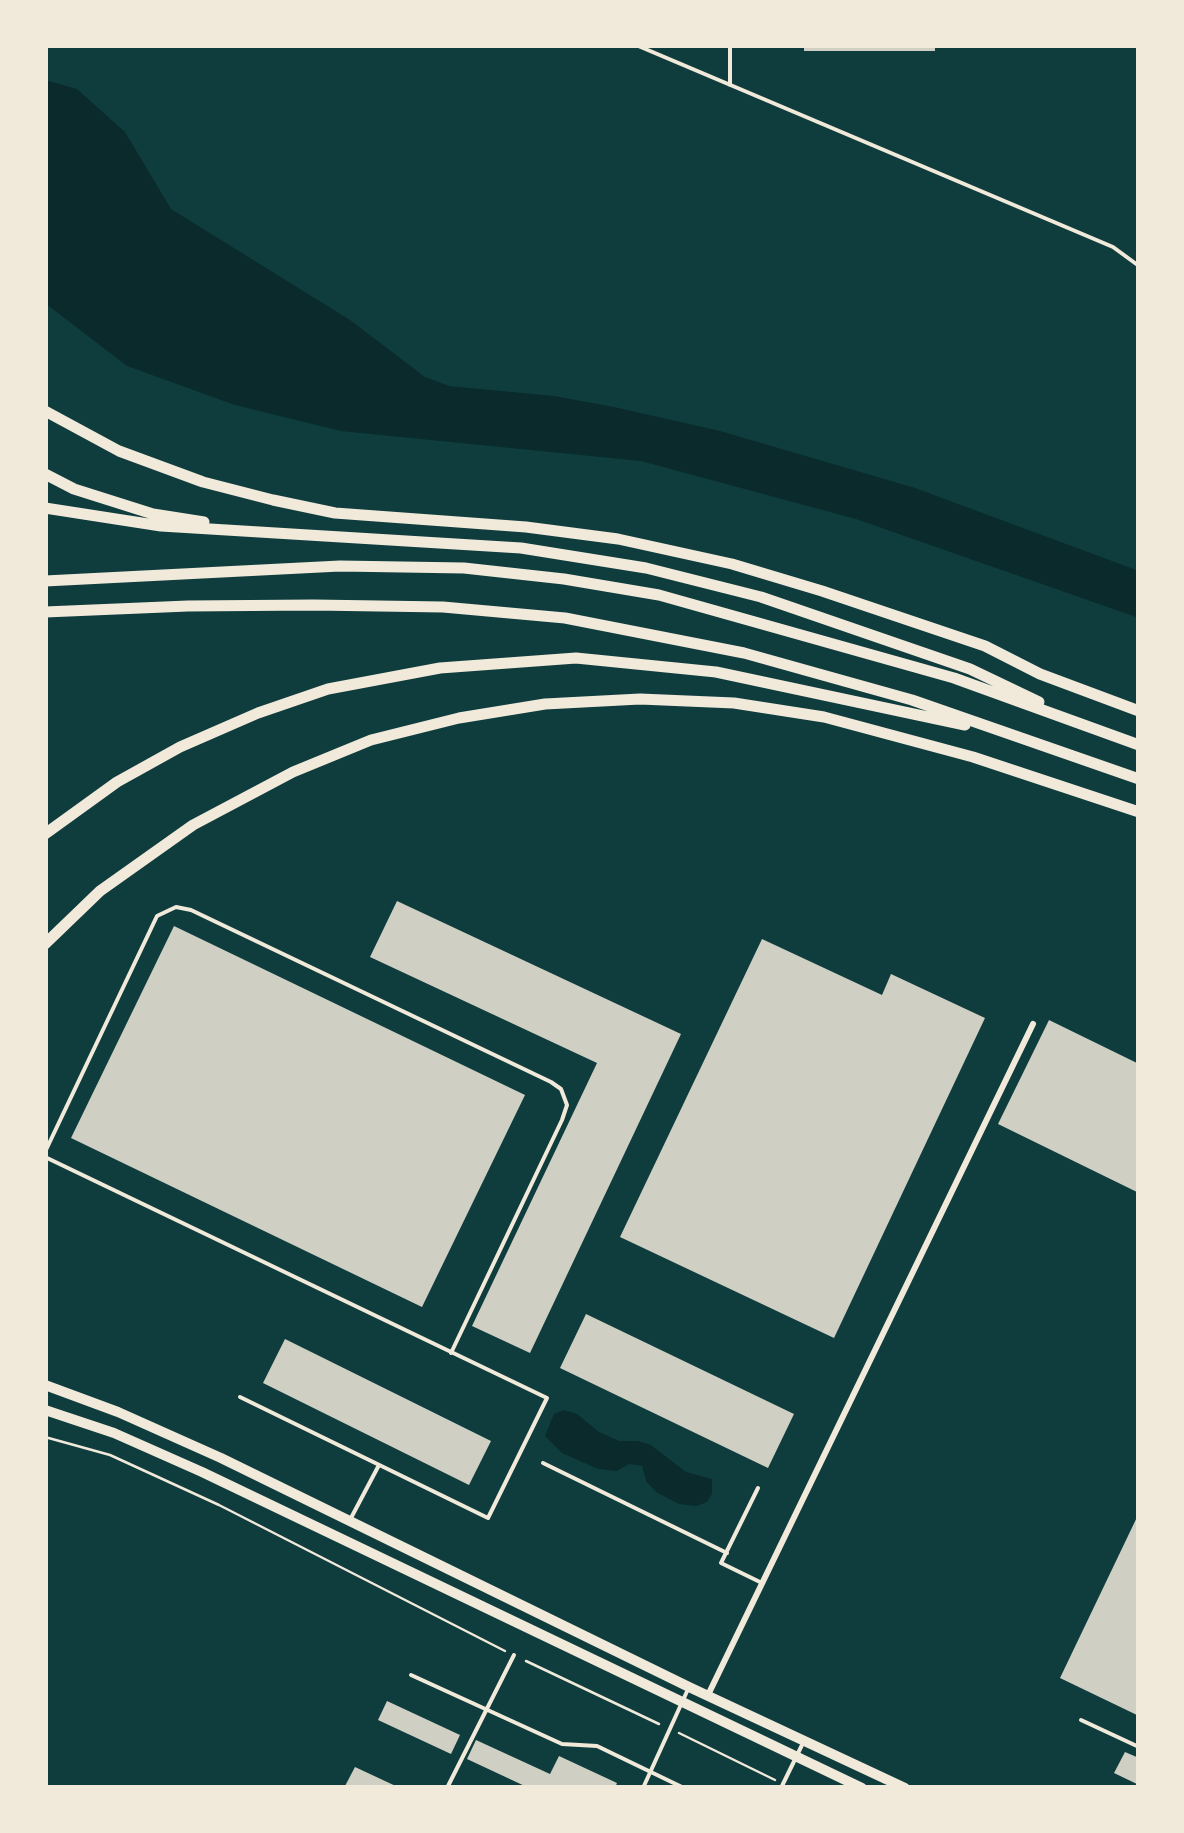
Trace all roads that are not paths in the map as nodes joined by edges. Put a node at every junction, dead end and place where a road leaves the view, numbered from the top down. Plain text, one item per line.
1 (636, 45) edge
2 (730, 45) edge
3 (730, 85) junction
4 (1139, 266) edge
5 (45, 411) edge
6 (45, 474) edge
7 (45, 508) edge
8 (293, 536) junction
9 (45, 581) edge
10 (45, 612) edge
11 (1139, 711) edge
12 (1106, 734) junction
13 (1020, 738) junction
14 (1139, 746) edge
15 (1139, 779) edge
16 (1139, 812) edge
17 (45, 834) edge
18 (45, 944) edge
19 (1033, 1024) dead end
20 (45, 1154) edge
21 (451, 1353) junction
22 (45, 1385) edge
23 (240, 1397) dead end
24 (45, 1410) edge
25 (542, 1463) dead end
26 (379, 1465) junction
27 (758, 1488) dead end
28 (349, 1520) junction
29 (726, 1553) junction
30 (762, 1583) junction
31 (514, 1655) road end
32 (412, 1675) dead end
33 (690, 1687) junction
34 (708, 1696) junction
35 (683, 1702) junction
36 (486, 1708) junction
37 (1081, 1720) dead end
38 (804, 1740) junction
39 (1139, 1747) edge
40 (796, 1757) junction
41 (651, 1772) junction
42 (782, 1786) edge
43 (447, 1788) edge
44 (644, 1788) edge
45 (684, 1788) edge
46 (862, 1788) edge
47 (905, 1788) edge

1 - 3 lane
2 - 3 lane
3 - 4 lane
5 - 11 main road
6 - 8 main road
7 - 8 main road
8 - 12 main road
9 - 12 main road
10 - 13 main road
12 - 14 main road
13 - 15 main road
13 - 17 main road
16 - 18 main road
19 - 30 street
20 - 21 lane
20 - 21 lane
21 - 26 lane
22 - 28 main road
23 - 26 lane
24 - 35 main road
25 - 29 lane
26 - 28 lane
27 - 29 lane
28 - 33 main road
29 - 30 lane
30 - 34 street
31 - 36 lane
32 - 36 lane
33 - 34 main road
33 - 35 lane
34 - 38 main road
35 - 40 main road
35 - 41 lane
36 - 41 lane
36 - 43 lane
37 - 39 lane
38 - 40 lane
38 - 47 main road
40 - 42 lane
40 - 46 main road
41 - 44 lane
41 - 45 lane

